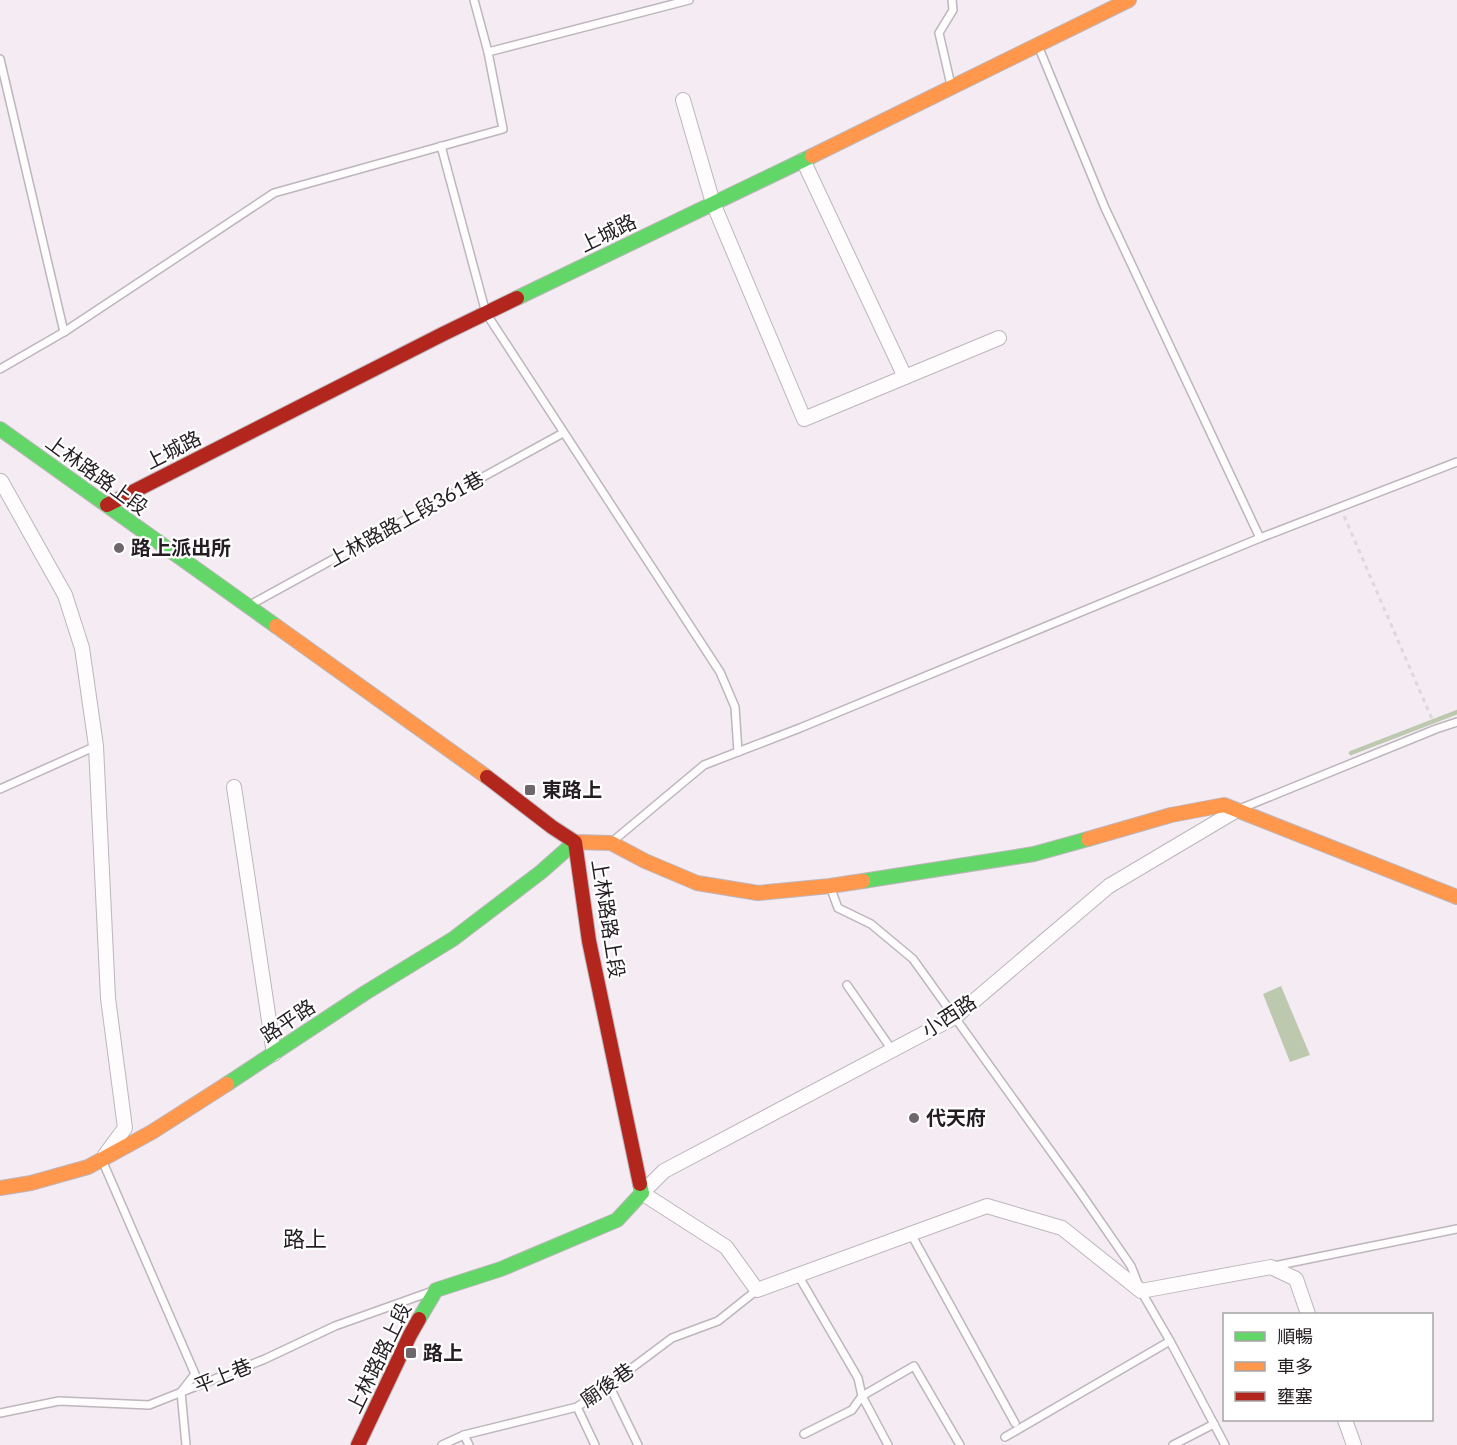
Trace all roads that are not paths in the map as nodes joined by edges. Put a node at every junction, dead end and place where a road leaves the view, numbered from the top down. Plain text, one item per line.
1 (474, 0) edge
2 (689, 0) edge
3 (952, 0) edge
4 (1129, 0) edge
5 (1038, 45) junction
6 (488, 52) junction
7 (0, 59) edge
8 (951, 88) junction
9 (683, 100) dead end
10 (441, 146) junction
11 (803, 160) junction
12 (713, 203) junction
13 (486, 313) junction
14 (64, 332) junction
15 (999, 338) dead end
16 (0, 369) edge
17 (905, 377) junction
18 (0, 429) edge
19 (563, 433) junction
20 (1457, 462) edge
21 (1, 482) edge
22 (106, 505) junction
23 (1260, 538) junction
24 (248, 606) junction
25 (1457, 722) edge
26 (96, 746) junction
27 (738, 752) junction
28 (234, 787) dead end
29 (0, 789) edge
30 (1237, 810) junction
31 (575, 842) junction
32 (611, 843) junction
33 (830, 886) junction
34 (1457, 897) edge
35 (848, 985) dead end
36 (955, 1017) junction
37 (892, 1050) junction
38 (274, 1054) junction
39 (102, 1159) junction
40 (0, 1188) edge
41 (642, 1193) junction
42 (1457, 1229) edge
43 (911, 1234) junction
44 (1271, 1267) junction
45 (798, 1275) junction
46 (436, 1290) junction
47 (757, 1290) junction
48 (1141, 1291) junction
49 (1308, 1313) edge
50 (1170, 1341) junction
51 (609, 1385) junction
52 (181, 1392) junction
53 (862, 1396) junction
54 (577, 1407) junction
55 (0, 1413) edge
56 (1346, 1421) edge
57 (1016, 1423) dead end
58 (1214, 1424) junction
59 (804, 1434) dead end
60 (464, 1435) junction
61 (1005, 1437) dead end
62 (186, 1445) edge
63 (358, 1445) edge
64 (442, 1445) edge
65 (469, 1445) edge
66 (595, 1445) edge
67 (638, 1445) edge
68 (888, 1445) edge
69 (960, 1445) edge
70 (1173, 1445) edge
71 (1225, 1445) edge
72 (1354, 1445) edge

1 - 6 lane
2 - 6 lane
3 - 8 lane
4 - 5 street, 上城路
5 - 8 street, 上城路
5 - 23 lane
6 - 10 lane
7 - 14 lane
8 - 11 street, 上城路
9 - 12 street
10 - 13 lane
10 - 14 lane
11 - 12 street, 上城路
11 - 17 street
12 - 13 street, 上城路
12 - 17 street
13 - 19 lane
13 - 22 street, 上城路
14 - 16 lane
15 - 17 street
18 - 22 street, 上林路路上段
19 - 24 lane, 上林路路上段361巷
19 - 27 lane
20 - 23 lane
21 - 26 street
22 - 24 street, 上林路路上段
23 - 27 lane
24 - 31 street, 上林路路上段
25 - 30 lane
26 - 29 lane
26 - 39 street
27 - 32 lane
28 - 38 street
30 - 33 street
30 - 34 street
30 - 36 street, 小西路
31 - 32 street
31 - 38 street, 路平路
31 - 41 street, 上林路路上段
32 - 33 street
33 - 36 lane
35 - 37 lane
36 - 37 street, 小西路
36 - 48 lane
37 - 41 street, 小西路
38 - 39 street, 路平路
39 - 40 street, 路平路
39 - 52 lane
41 - 46 street, 上林路路上段
41 - 47 street
42 - 44 lane
43 - 45 street
43 - 48 street
43 - 57 lane
44 - 48 street
44 - 49 street
45 - 47 street
45 - 53 lane
46 - 52 lane, 平上巷
46 - 63 street, 上林路路上段
47 - 51 lane, 廟後巷
48 - 50 lane
50 - 58 lane
50 - 61 lane
51 - 54 lane, 廟後巷
51 - 67 lane
52 - 55 lane, 平上巷
52 - 62 lane
53 - 59 lane
53 - 68 lane
53 - 69 lane
54 - 60 lane, 廟後巷
54 - 66 lane
56 - 72 street
58 - 70 lane
58 - 71 lane
60 - 64 lane, 廟後巷
60 - 65 lane

